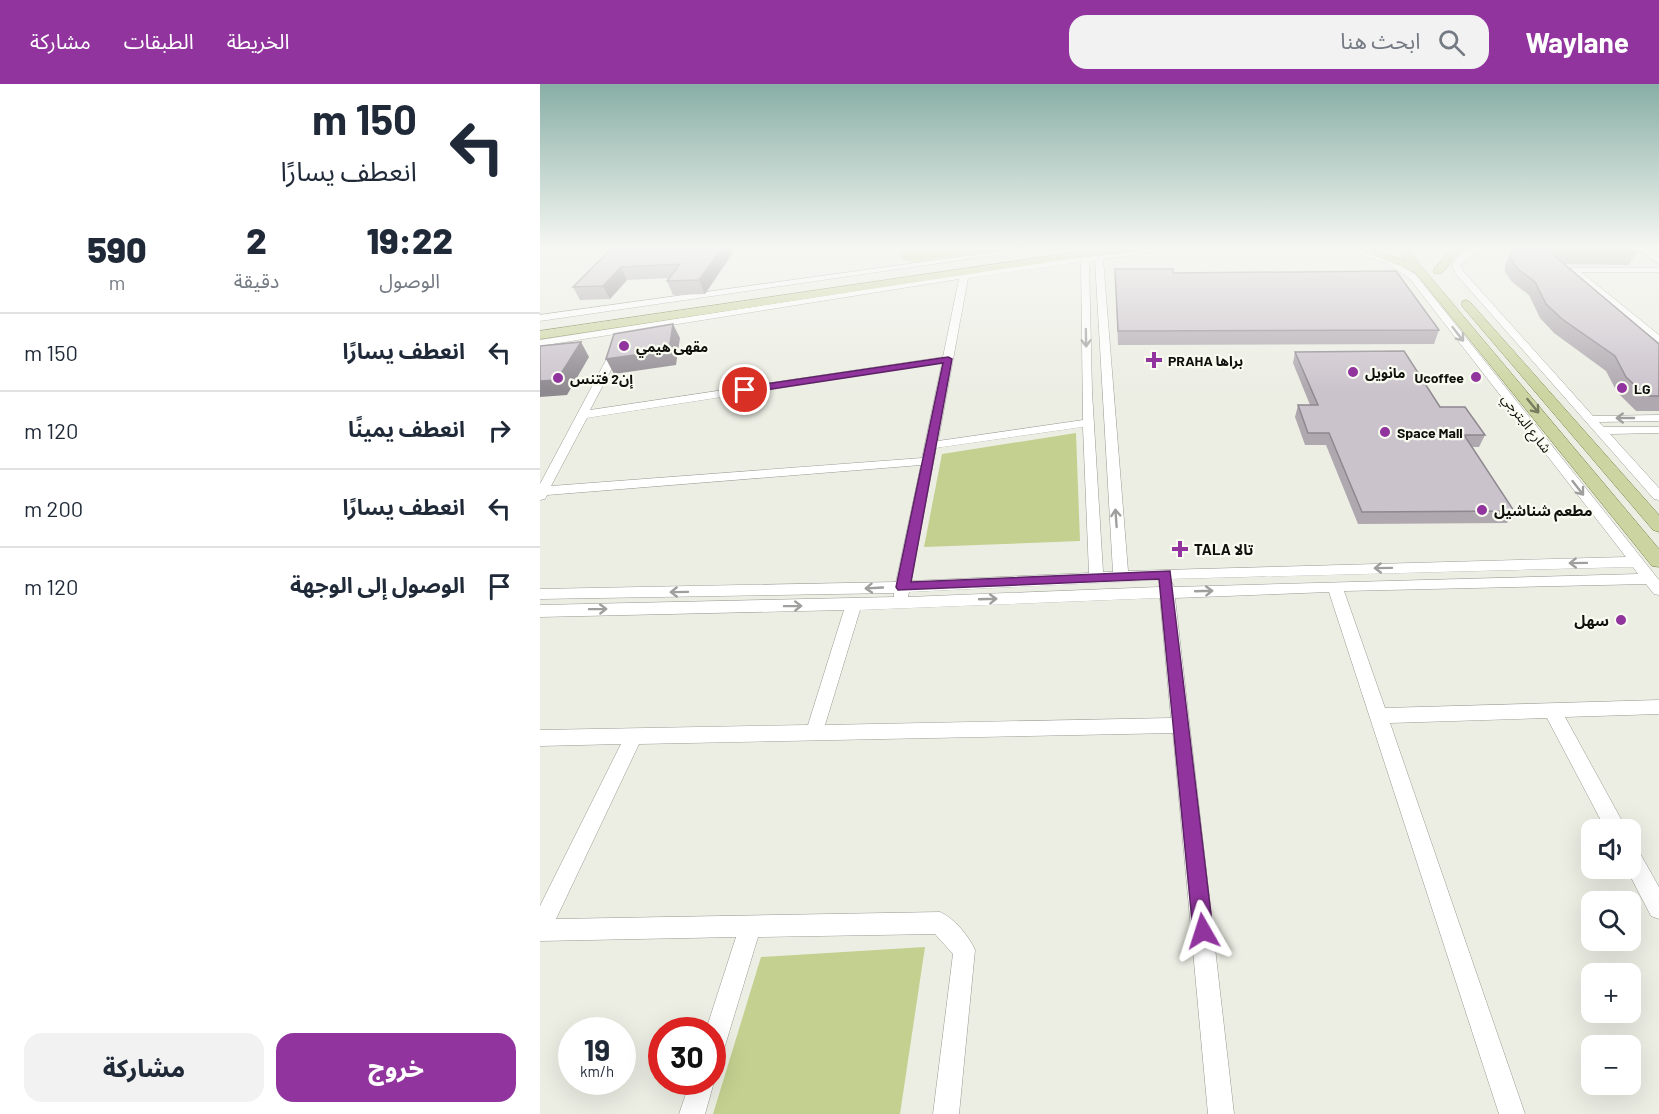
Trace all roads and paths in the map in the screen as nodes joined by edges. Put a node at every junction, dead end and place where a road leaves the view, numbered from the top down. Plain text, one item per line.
1 (764, 296) edge
2 (771, 296) edge
3 (791, 296) edge
4 (960, 296) edge
5 (1085, 296) edge
6 (1102, 296) edge
7 (1428, 296) edge
8 (1452, 296) edge
9 (1460, 296) edge
10 (1480, 296) edge
11 (1605, 296) edge
12 (724, 303) junction
13 (540, 318) edge
14 (540, 327) edge
15 (628, 329) junction
16 (540, 335) edge
17 (1659, 340) edge
18 (540, 343) edge
19 (948, 359) junction
20 (1513, 381) junction
21 (1495, 382) junction
22 (582, 415) junction
23 (1659, 418) edge
24 (1590, 419) junction
25 (1088, 423) junction
26 (1659, 430) edge
27 (1601, 431) junction
28 (931, 445) junction
29 (928, 461) junction
30 (1626, 488) junction
31 (1655, 492) edge
32 (541, 493) edge
33 (1659, 526) edge
34 (1659, 561) edge
35 (1637, 562) junction
36 (1121, 577) junction
37 (1096, 578) junction
38 (1166, 583) junction
39 (1655, 585) edge
40 (1335, 586) junction
41 (903, 587) junction
42 (540, 594) edge
43 (900, 602) junction
44 (854, 604) junction
45 (540, 611) edge
46 (1659, 707) edge
47 (1552, 711) junction
48 (1378, 716) junction
49 (1182, 725) junction
50 (814, 733) junction
51 (634, 736) junction
52 (540, 738) edge
53 (1611, 819) edge
54 (1641, 875) edge
55 (1659, 908) edge
56 (751, 927) junction
57 (540, 929) edge
58 (722, 1017) edge
59 (698, 1095) edge
60 (692, 1114) edge
61 (946, 1114) edge
62 (1221, 1114) edge
63 (1512, 1114) edge

1 - 12 street
2 - 12 main road
3 - 12 street
4 - 19 street
5 -> 25 street
36 -> 6 street
7 -> 21 street, شارع البترجي
8 - 20 main road, شارع البترجي
9 - 30 main road, شارع البترجي
10 - 24 street
11 - 17 street
12 - 13 street
12 - 14 main road
12 - 15 street
12 - 16 main road
15 - 18 street
15 - 22 street
19 - 22 street
19 - 28 street
20 - 21 street
20 -> 34 main road, شارع البترجي
21 -> 35 street, شارع البترجي
22 - 32 street
23 -> 24 street
24 - 27 street
25 - 28 street
25 - 37 street
26 - 27 street
27 - 31 street
28 - 29 street
29 - 32 street
29 - 41 street
30 - 31 street
30 - 33 main road, شارع البترجي
35 -> 38 street
35 - 39 street, شارع البترجي
36 - 37 street
36 - 38 street
37 - 41 street
38 -> 40 street
43 -> 38 street
38 - 49 street
39 - 40 street
40 - 48 street
41 -> 42 street
41 - 43 street
43 - 44 street
45 -> 44 street
44 - 50 street
46 - 47 street
47 - 48 street
47 - 53 street
48 - 63 street
49 - 50 street
49 - 62 street
50 - 51 street
51 - 52 street
51 - 57 street
54 - 55 street
56 - 57 street
56 - 58 street
56 - 61 street
59 - 60 street

